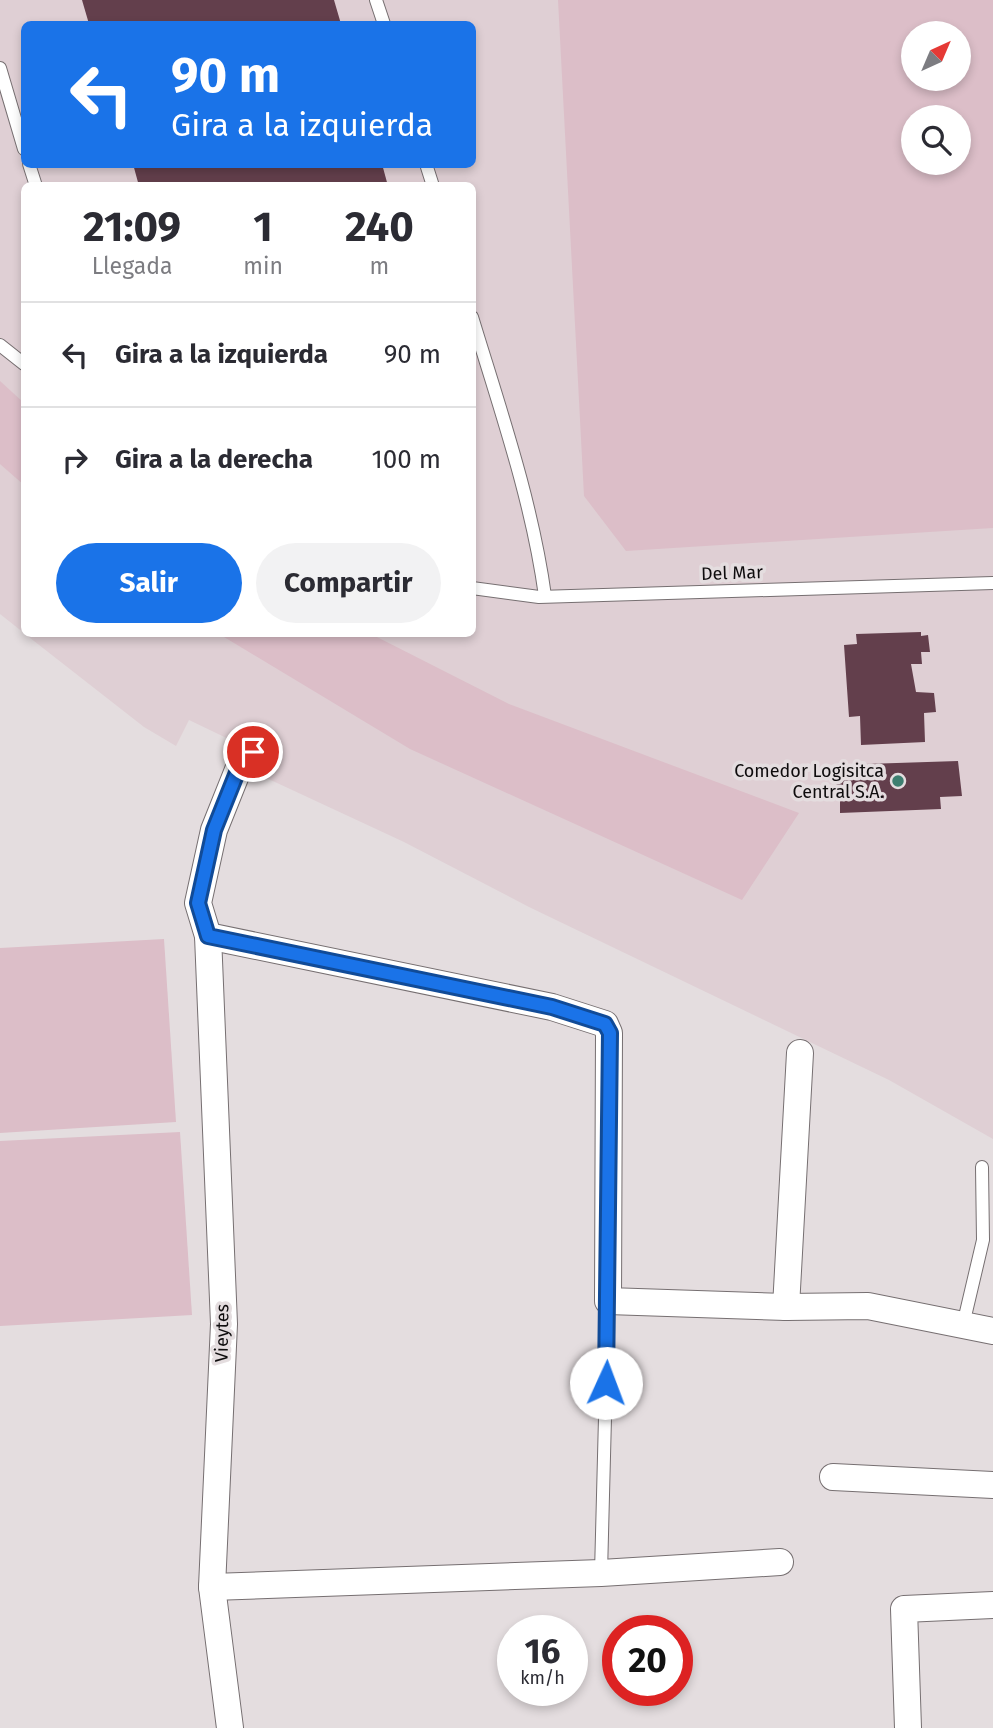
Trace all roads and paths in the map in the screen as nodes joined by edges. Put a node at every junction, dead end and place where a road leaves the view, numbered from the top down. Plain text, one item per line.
1 (376, 0) edge
2 (383, 21) edge
3 (0, 68) edge
4 (21, 139) edge
5 (476, 330) edge
6 (0, 345) edge
7 (21, 362) edge
8 (993, 583) edge
9 (476, 588) edge
10 (545, 596) junction
11 (253, 752) dead end
12 (208, 936) junction
13 (800, 1053) dead end
14 (982, 1167) dead end
15 (608, 1301) junction
16 (786, 1307) junction
17 (963, 1325) junction
18 (993, 1331) edge
19 (833, 1477) dead end
20 (993, 1486) edge
21 (780, 1562) dead end
22 (601, 1573) junction
23 (212, 1587) junction
24 (993, 1605) edge
25 (230, 1728) edge
26 (908, 1728) edge

1 - 2 lane
3 - 4 lane
5 - 10 lane
6 - 7 lane
8 - 10 lane, Del Mar
9 - 10 lane, Del Mar
11 - 12 street, Vieytes
12 - 15 street
12 - 23 street, Vieytes
13 - 16 street
14 - 17 lane
15 - 16 street
15 - 22 lane
16 - 17 street
17 - 18 street
19 - 20 street
21 - 22 street
22 - 23 street
23 - 25 street, Vieytes
24 - 26 street

